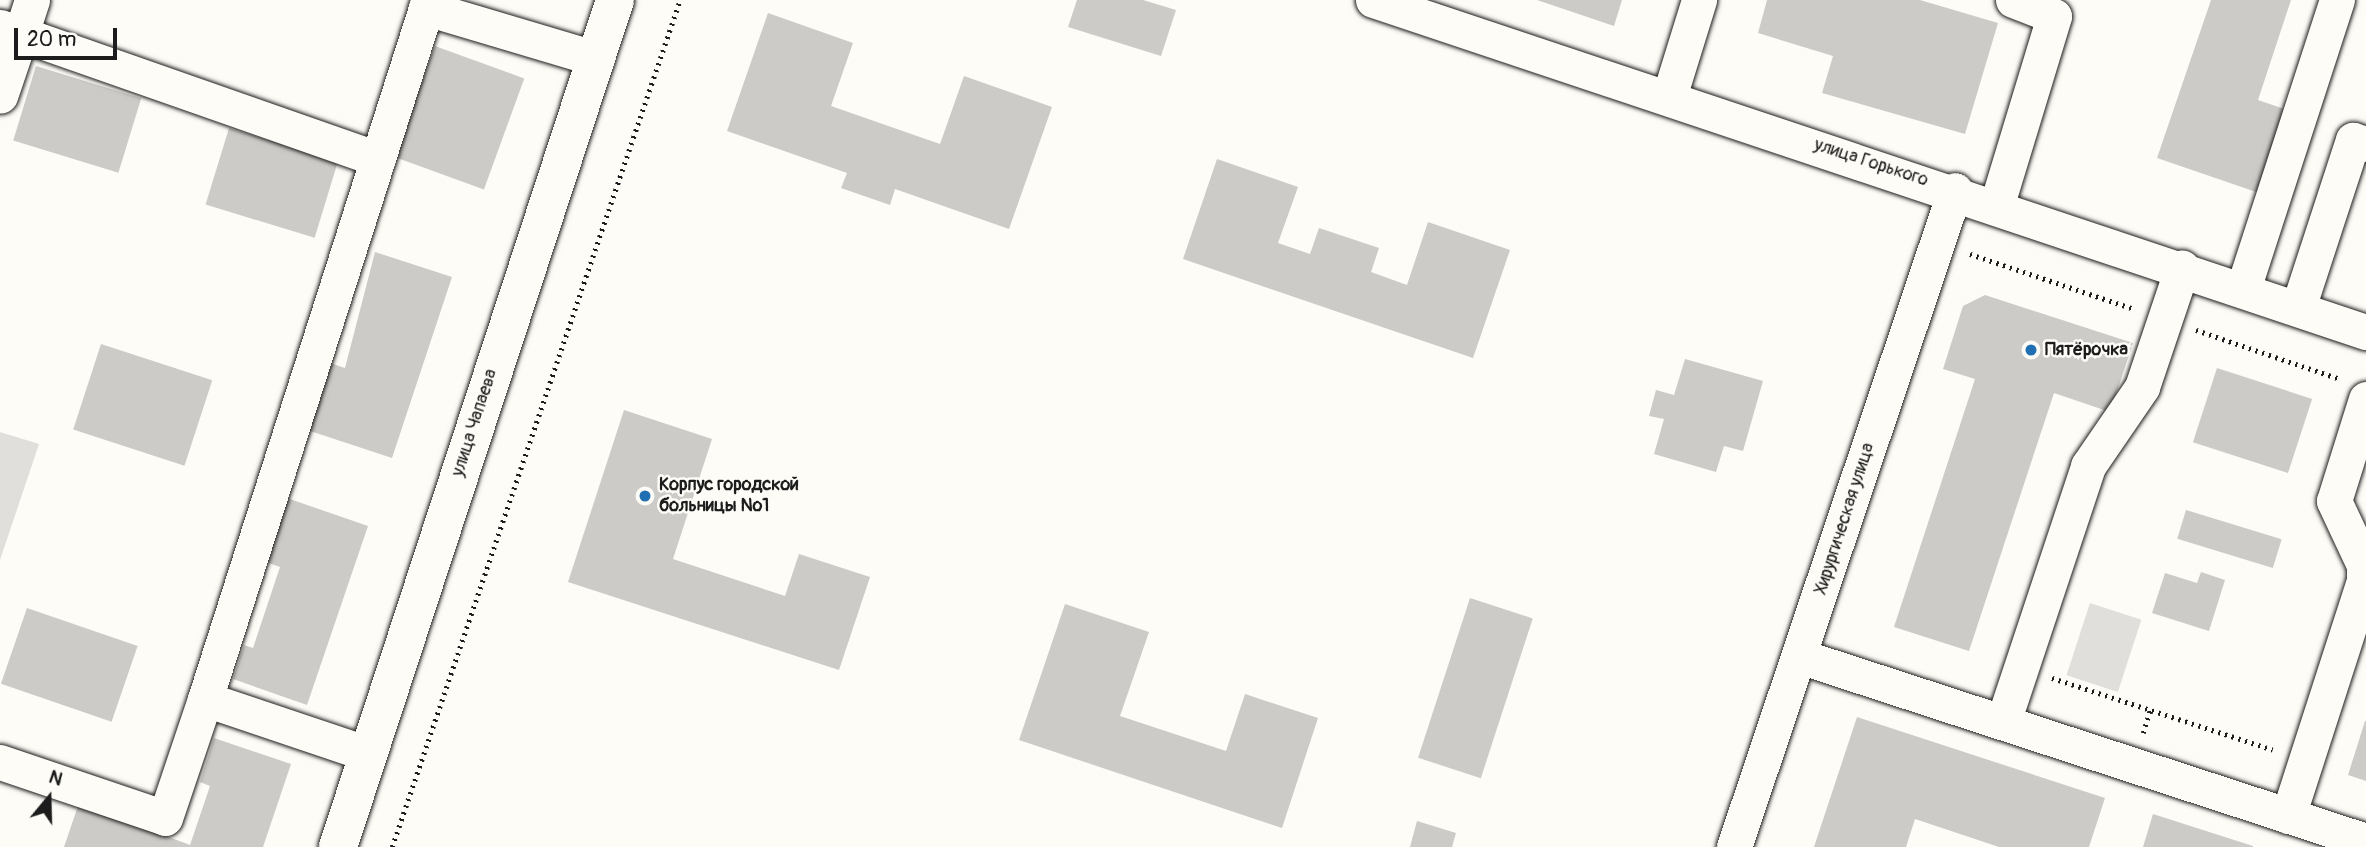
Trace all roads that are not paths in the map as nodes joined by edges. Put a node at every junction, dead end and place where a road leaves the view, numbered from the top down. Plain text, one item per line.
1 (32, 0) edge
2 (615, 0) edge
3 (1373, 0) edge
4 (1699, 0) edge
5 (2013, 0) edge
6 (2337, 0) edge
7 (428, 4) edge
8 (1411, 6) edge
9 (10, 31) edge
10 (597, 59) junction
11 (0, 96) edge
12 (1669, 97) junction
13 (2366, 144) edge
14 (378, 159) junction
15 (1955, 190) junction
16 (1997, 204) junction
17 (2182, 268) junction
18 (2243, 289) junction
19 (2298, 308) junction
20 (2366, 332) edge
21 (2366, 399) edge
22 (1799, 656) junction
23 (205, 699) junction
24 (2003, 722) junction
25 (368, 754) junction
26 (0, 762) edge
27 (2288, 816) junction
28 (2366, 841) edge
29 (338, 847) edge
30 (1734, 847) edge

1 - 9 street
2 - 10 main road, улица Чапаева
3 - 8 street, улица Горького
4 - 12 street
5 - 16 street
6 - 18 street
7 - 10 street
7 - 14 street
8 - 12 street, улица Горького
9 - 11 street
9 - 14 street
10 - 25 main road, улица Чапаева
12 - 15 street, улица Горького
13 - 19 street
14 - 23 street
15 - 16 street, улица Горького
15 - 22 street, Хирургическая улица
16 - 17 street, улица Горького
17 - 18 street, улица Горького
17 - 24 street
18 - 19 street, улица Горького
19 - 20 street, улица Горького
21 - 27 street
22 - 24 street
22 - 30 street, Хирургическая улица
23 - 25 street
23 - 26 street
24 - 27 street
25 - 29 main road, улица Чапаева
27 - 28 street

